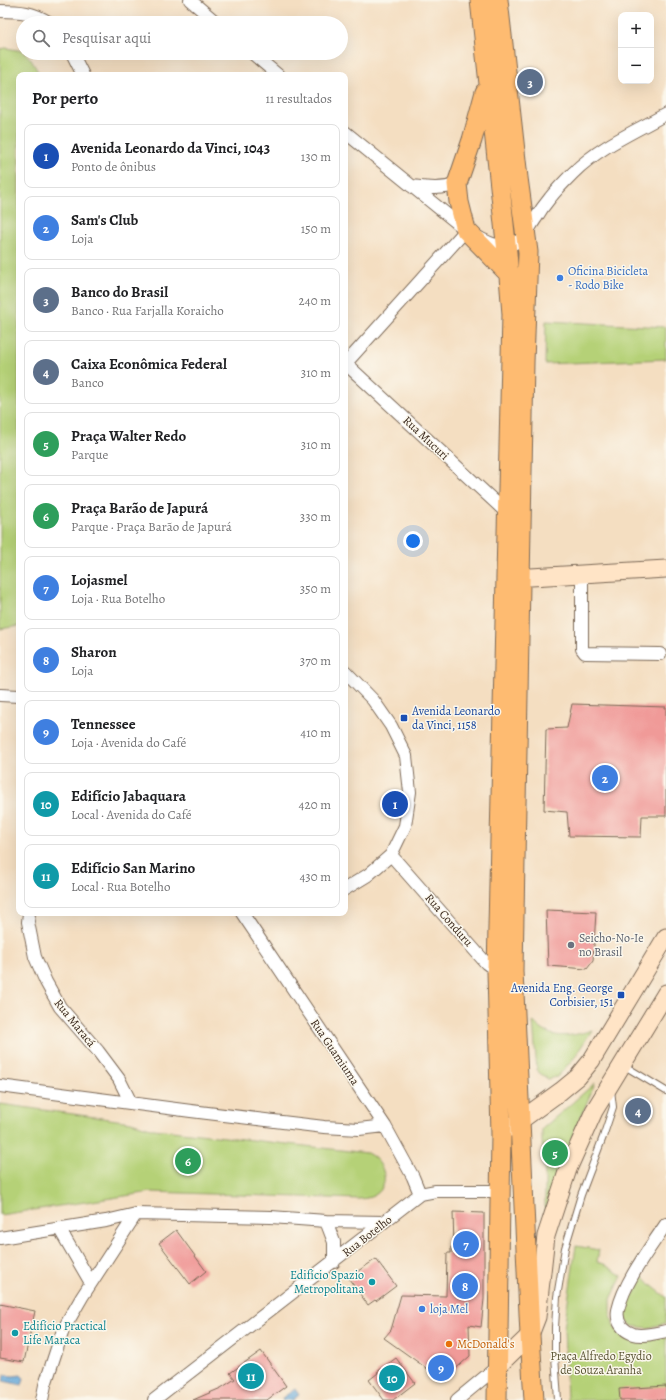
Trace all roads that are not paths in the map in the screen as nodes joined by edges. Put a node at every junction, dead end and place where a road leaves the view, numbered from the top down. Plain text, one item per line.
1 (190, 0) edge
2 (480, 0) edge
3 (498, 0) edge
4 (0, 11) edge
5 (38, 16) edge
6 (209, 16) edge
7 (75, 60) edge
8 (260, 60) edge
9 (81, 72) edge
10 (274, 72) edge
11 (488, 80) junction
12 (666, 114) edge
13 (348, 138) edge
14 (496, 159) junction
15 (518, 178) junction
16 (457, 184) junction
17 (410, 186) junction
18 (466, 230) junction
19 (526, 234) junction
20 (506, 245) junction
21 (509, 274) junction
22 (348, 360) edge
23 (348, 366) edge
24 (508, 514) junction
25 (666, 569) edge
26 (582, 574) junction
27 (513, 577) junction
28 (660, 654) dead end
29 (348, 674) edge
30 (0, 695) edge
31 (16, 696) edge
32 (391, 855) junction
33 (348, 887) edge
34 (29, 916) edge
35 (244, 916) edge
36 (666, 937) edge
37 (505, 971) junction
38 (666, 993) edge
39 (623, 1064) junction
40 (611, 1085) junction
41 (0, 1086) edge
42 (666, 1091) edge
43 (131, 1103) junction
44 (520, 1120) junction
45 (385, 1126) junction
46 (501, 1135) junction
47 (500, 1191) junction
48 (420, 1194) junction
49 (136, 1214) junction
50 (326, 1221) junction
51 (384, 1222) junction
52 (666, 1224) edge
53 (59, 1228) junction
54 (0, 1238) edge
55 (334, 1262) junction
56 (91, 1283) junction
57 (666, 1331) edge
58 (530, 1335) junction
59 (497, 1367) junction
60 (42, 1400) edge
61 (154, 1400) edge
62 (457, 1400) edge
63 (497, 1400) edge
64 (534, 1400) edge
65 (558, 1400) edge

1 - 6 street
2 - 11 main road
3 - 15 main road
4 - 5 street
7 - 9 street
8 - 10 street
11 - 14 main road
11 - 16 main road
12 - 19 street
13 - 17 street
14 - 15 main road
14 - 16 main road
14 - 20 main road
15 - 19 main road
16 - 17 street
16 - 18 main road
17 - 18 street
18 - 20 street
18 - 21 main road
18 - 22 street
19 - 20 street
19 - 27 main road
20 - 21 main road
21 - 24 main road
23 - 24 street, Rua Mucuri
24 - 27 main road
25 - 26 main road
26 - 27 main road
26 - 28 street
27 - 37 main road
29 - 32 street
30 - 31 street
32 - 33 street
32 - 37 street, Rua Conduru
34 - 43 street, Rua Maracá
35 - 45 street, Rua Guamiuma
36 - 44 main road
37 - 44 main road
37 - 46 main road
38 - 39 main road
39 - 40 main road
39 - 42 lane
40 - 58 main road
40 - 65 lane
41 - 43 street
43 - 45 street
44 - 46 main road
44 - 58 main road
45 - 48 street, Rua Guamiuma
46 - 47 main road
47 - 48 street, Rua Botelho
47 - 59 main road
48 - 51 street, Rua Botelho
49 - 50 street
49 - 53 street
49 - 56 street
50 - 51 street
50 - 55 street
51 - 55 street, Rua Botelho
52 - 57 street
53 - 54 street
53 - 56 street
55 - 61 street, Rua Botelho
56 - 60 street
58 - 59 main road
58 - 64 main road
59 - 62 street
59 - 63 main road

